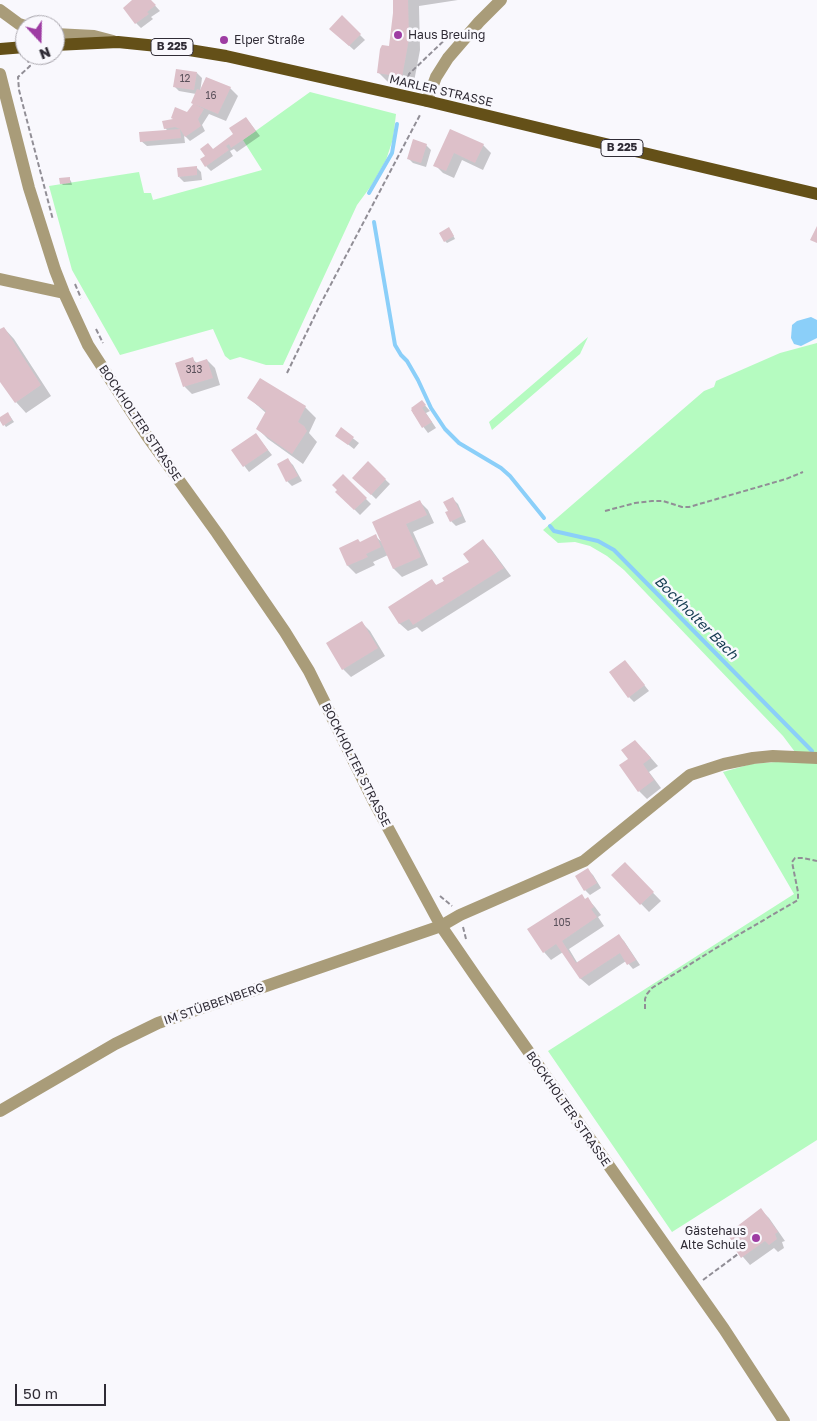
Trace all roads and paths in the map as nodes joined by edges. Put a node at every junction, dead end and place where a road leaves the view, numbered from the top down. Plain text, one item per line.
1 (501, 0) edge
2 (0, 10) edge
3 (15, 21) edge
4 (459, 26) dead end
5 (65, 35) edge
6 (118, 42) junction
7 (65, 45) edge
8 (15, 48) edge
9 (0, 49) edge
10 (30, 65) edge
11 (0, 74) edge
12 (402, 96) junction
13 (427, 101) junction
14 (0, 107) edge
15 (11, 116) junction
16 (817, 194) edge
17 (55, 226) dead end
18 (0, 279) edge
19 (73, 280) dead end
20 (64, 293) junction
21 (81, 298) dead end
22 (93, 324) dead end
23 (104, 345) dead end
24 (287, 373) dead end
25 (803, 472) dead end
26 (605, 511) dead end
27 (817, 758) edge
28 (817, 861) edge
29 (438, 895) dead end
30 (460, 915) junction
31 (441, 926) junction
32 (466, 943) dead end
33 (645, 1009) dead end
34 (0, 1111) edge
35 (738, 1254) dead end
36 (698, 1276) dead end
37 (784, 1421) edge

1 - 13 street
2 - 3 street
4 - 12 path
5 - 6 street
6 - 7 main road, MARLER STRASSE / B 225
6 - 12 main road, MARLER STRASSE / B 225
8 - 9 main road
10 - 17 path
11 - 15 street, BOCKHOLTER STRASSE
12 - 13 main road, MARLER STRASSE / B 225
13 - 16 main road, MARLER STRASSE / B 225
13 - 24 path
14 - 15 street
15 - 20 street, BOCKHOLTER STRASSE
18 - 20 street
19 - 21 path
20 - 31 street, BOCKHOLTER STRASSE
22 - 23 path
25 - 26 path
27 - 30 street, IM STÜBBENBERG
28 - 33 path
29 - 30 path
30 - 31 street, IM STÜBBENBERG
30 - 32 path
31 - 34 street, IM STÜBBENBERG
31 - 37 street, BOCKHOLTER STRASSE
35 - 36 path

